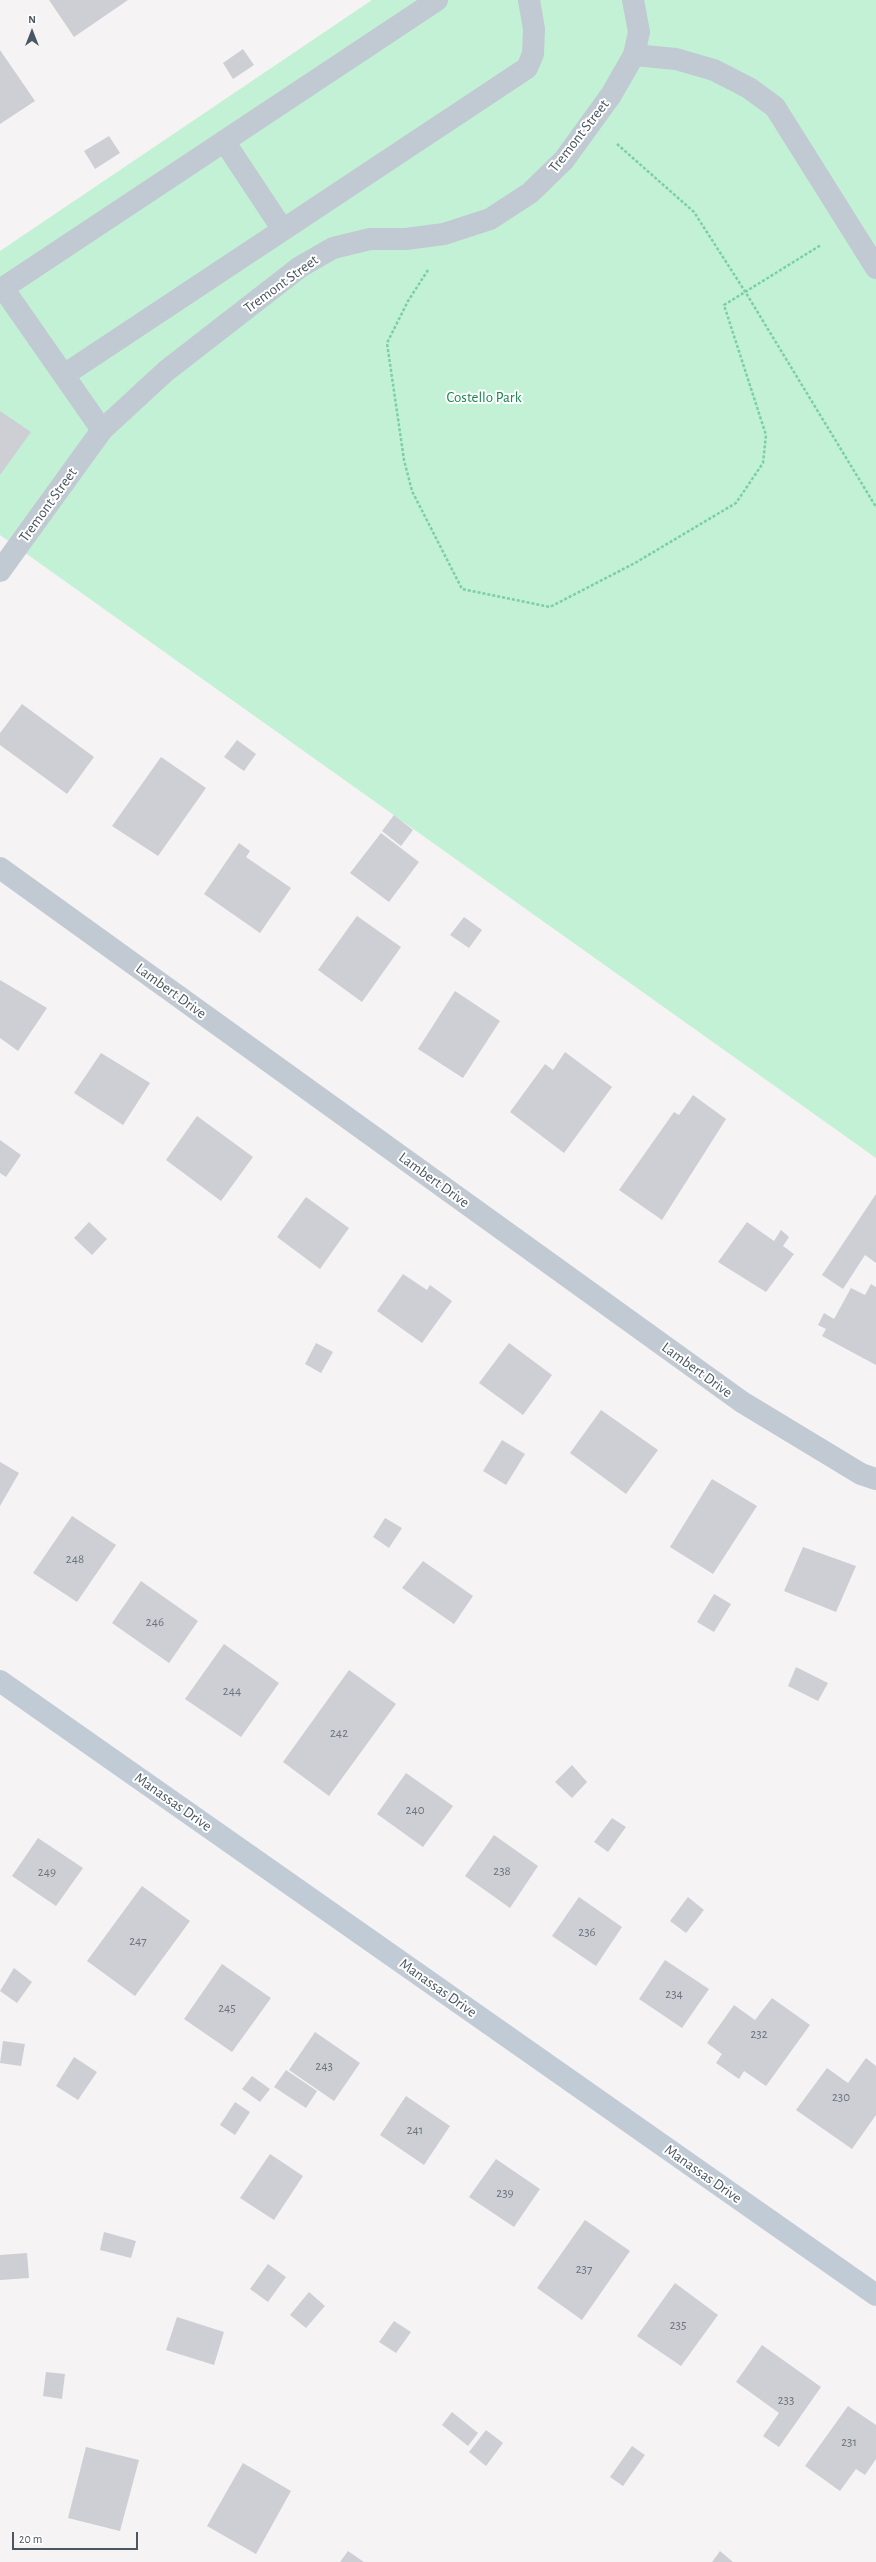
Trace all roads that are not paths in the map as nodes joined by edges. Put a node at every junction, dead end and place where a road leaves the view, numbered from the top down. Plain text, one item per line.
1 (437, 0) edge
2 (529, 0) edge
3 (633, 0) edge
4 (634, 55) junction
5 (224, 141) junction
6 (283, 230) junction
7 (876, 268) edge
8 (64, 375) junction
9 (102, 430) junction
10 (0, 571) edge
11 (0, 868) edge
12 (876, 1479) edge
13 (0, 1681) edge
14 (876, 2295) edge

1 - 5 street
2 - 6 street
3 - 4 street, Tremont Street
4 - 7 street
4 - 9 street, Tremont Street
5 - 6 street
5 - 8 street
6 - 8 street
8 - 9 street
9 - 10 street, Tremont Street
11 - 12 street, Lambert Drive
13 - 14 main road, Manassas Drive

